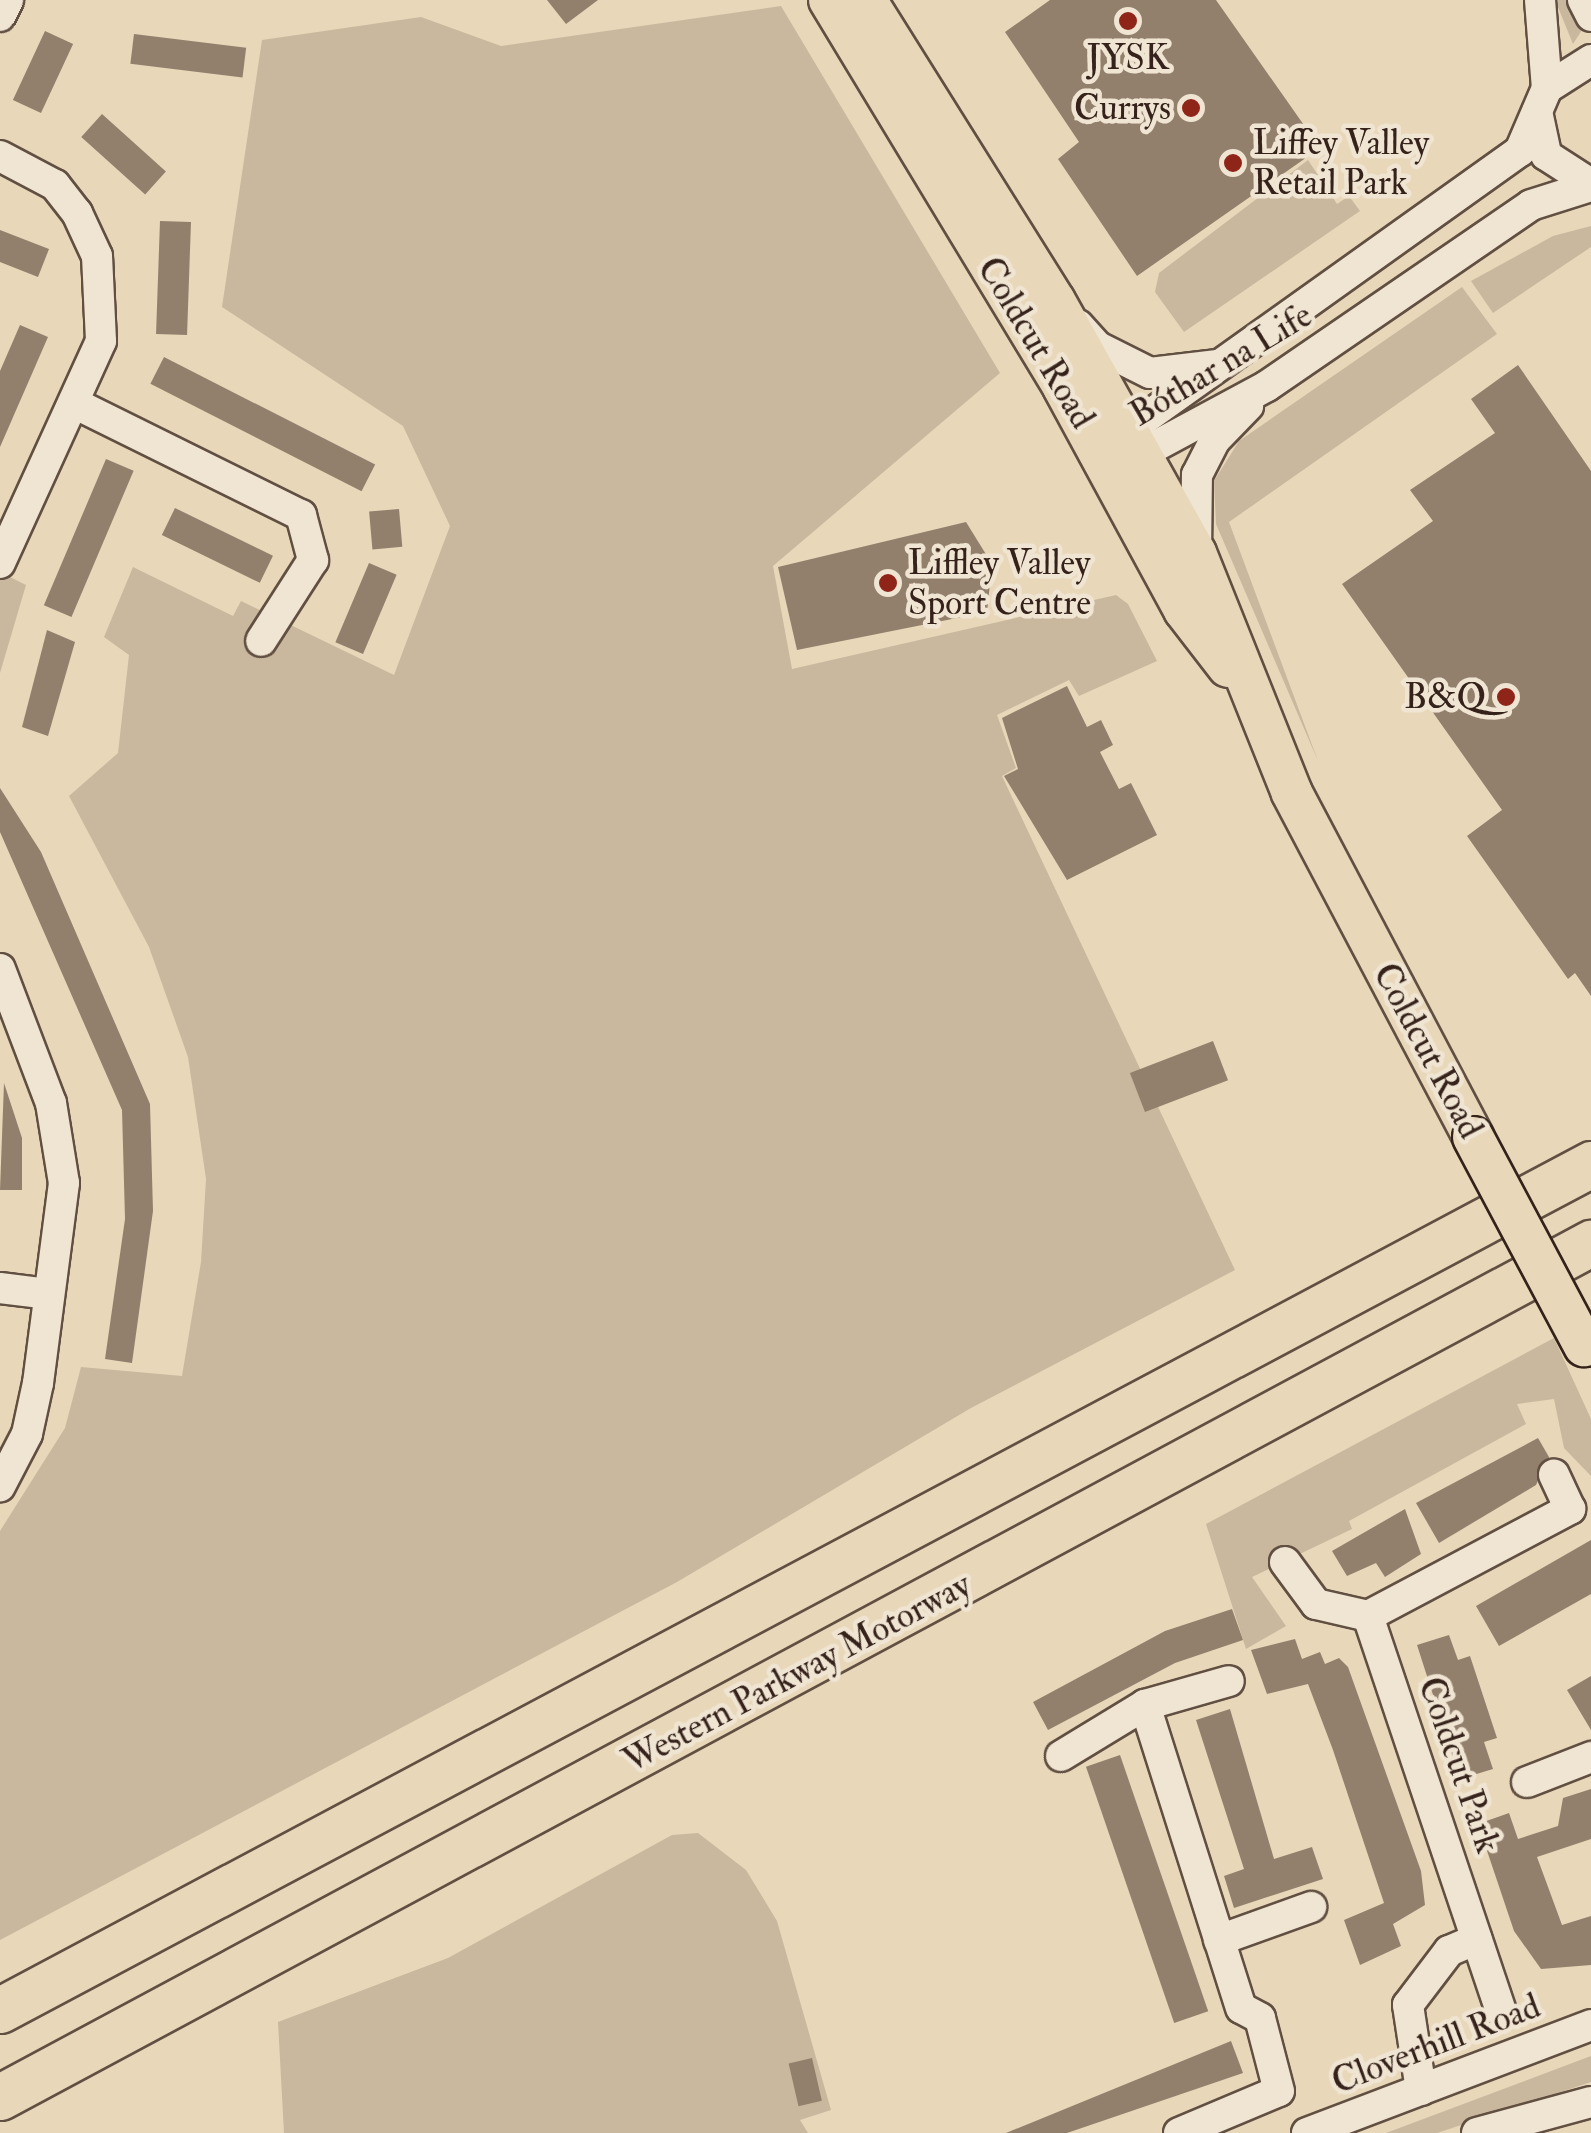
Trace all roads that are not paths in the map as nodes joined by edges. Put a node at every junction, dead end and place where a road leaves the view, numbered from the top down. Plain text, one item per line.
1 (8, 0) edge
2 (829, 0) edge
3 (866, 0) edge
4 (1540, 0) edge
5 (1584, 0) edge
6 (0, 16) edge
7 (1591, 16) edge
8 (1591, 60) edge
9 (1543, 102) junction
10 (0, 156) edge
11 (1591, 185) edge
12 (1055, 300) junction
13 (1218, 364) junction
14 (1267, 386) junction
15 (78, 405) junction
16 (1127, 452) junction
17 (1196, 553) junction
18 (0, 563) edge
19 (261, 641) dead end
20 (1242, 686) junction
21 (0, 969) edge
22 (1591, 1164) edge
23 (1591, 1243) edge
24 (0, 1288) edge
25 (48, 1294) junction
26 (1587, 1353) edge
27 (1554, 1475) dead end
28 (0, 1486) edge
29 (1284, 1562) dead end
30 (1368, 1616) junction
31 (1229, 1681) dead end
32 (1144, 1705) junction
33 (1061, 1756) dead end
34 (1591, 1757) edge
35 (1527, 1782) dead end
36 (1310, 1907) dead end
37 (1477, 1939) junction
38 (1219, 1940) junction
39 (0, 2010) edge
40 (1501, 2011) dead end
41 (1591, 2025) edge
42 (1420, 2090) junction
43 (0, 2097) edge
44 (1591, 2102) edge
45 (1179, 2133) edge
46 (1308, 2133) edge
47 (1477, 2133) edge

1 - 6 street
2 - 16 main road, Coldcut Road
3 - 12 main road, Coldcut Road
4 - 9 street, Bóthar na Life
5 - 7 street
8 - 9 street, Bóthar na Life
9 - 11 street, Bóthar na Life
9 - 13 street, Bóthar na Life
10 - 15 street
11 - 14 street, Bóthar na Life
12 - 13 street
12 - 16 main road, Coldcut Road
13 - 16 street, Bóthar na Life
14 - 16 street, Bóthar na Life
14 - 17 street
15 - 18 street
15 - 19 street
16 - 17 main road, Coldcut Road
16 - 20 main road, Coldcut Road
17 - 20 main road, Coldcut Road
20 - 26 main road, Coldcut Road, bridge
21 - 25 street
22 - 39 highway
23 - 43 highway, Western Parkway Motorway
24 - 25 street
25 - 28 street
27 - 30 street
29 - 30 street
30 - 37 street, Coldcut Park
31 - 32 street
32 - 33 street
32 - 38 street
34 - 35 street
36 - 38 street
37 - 40 street, Coldcut Park
37 - 42 street
38 - 45 street
41 - 42 street, Cloverhill Road
42 - 46 street, Cloverhill Road
44 - 47 street

